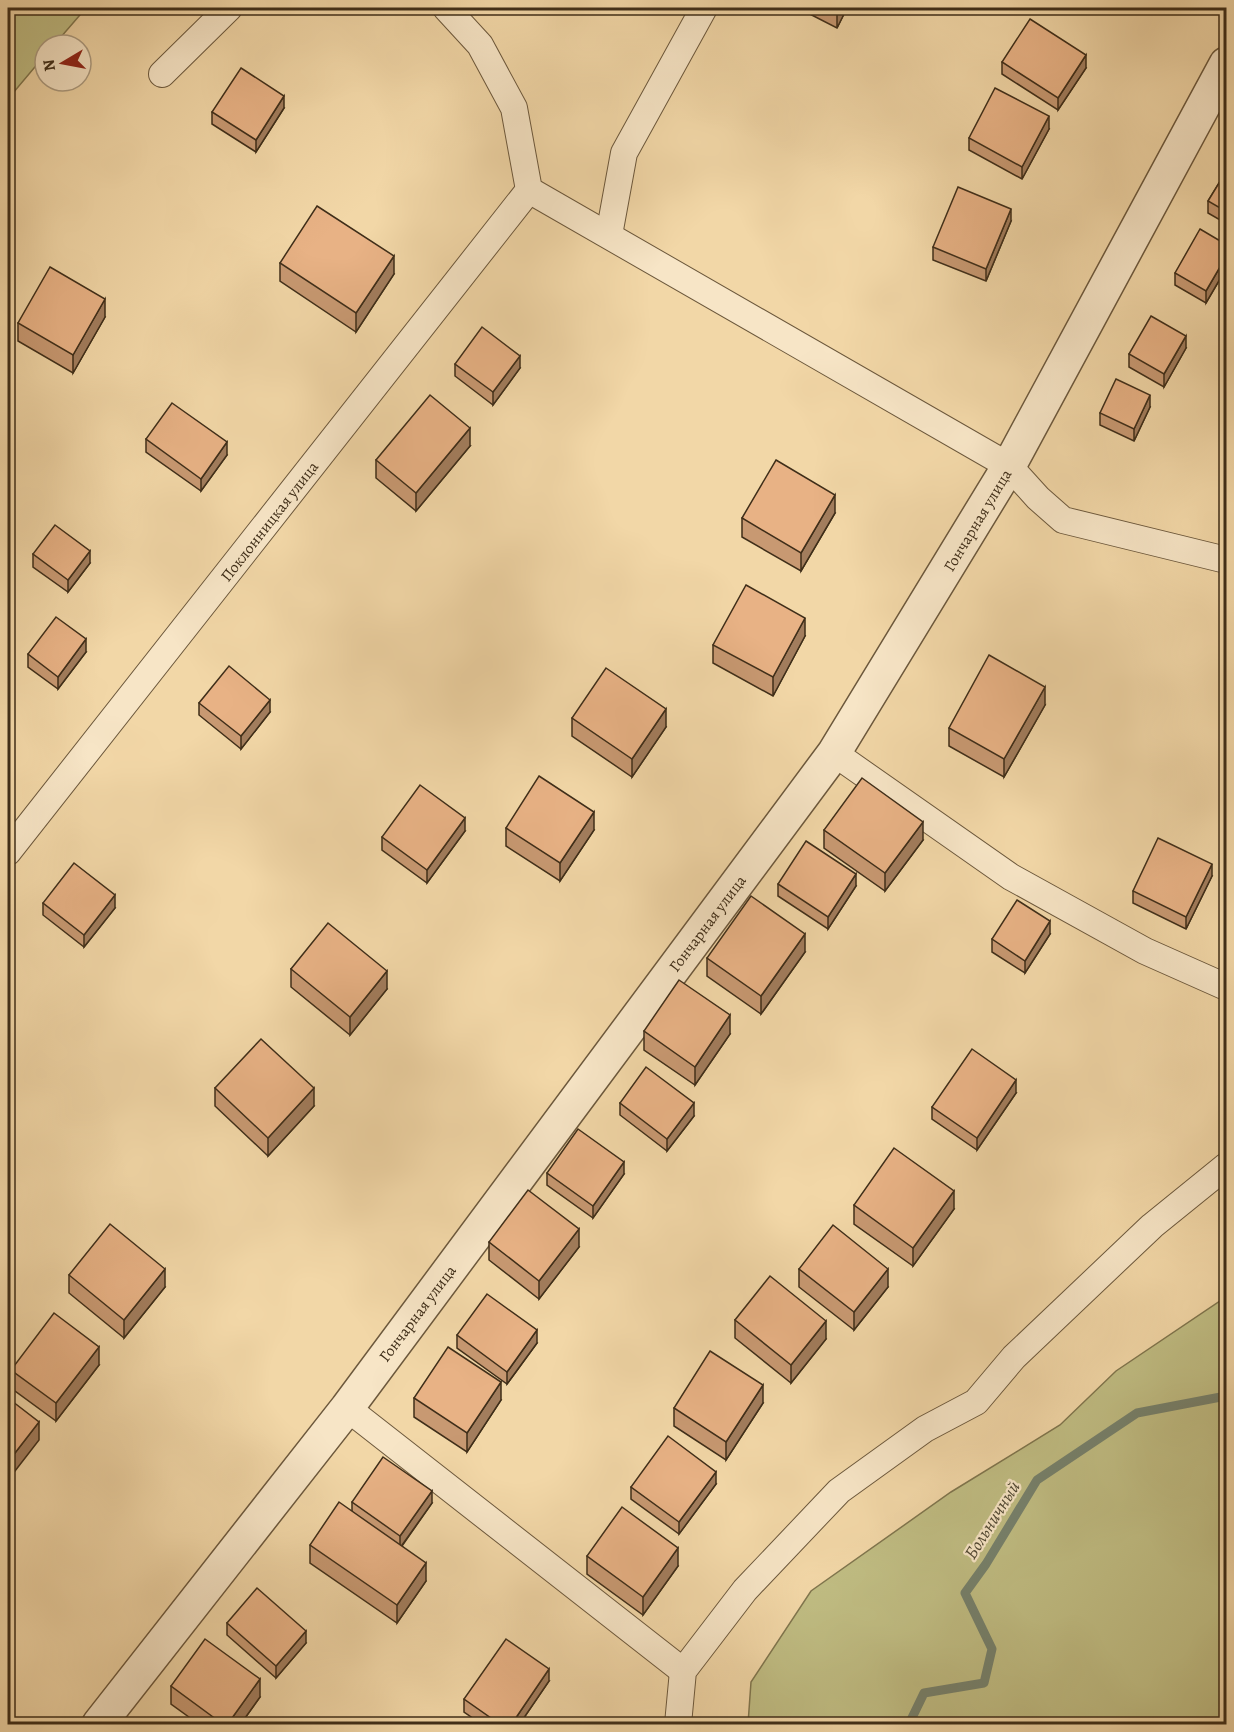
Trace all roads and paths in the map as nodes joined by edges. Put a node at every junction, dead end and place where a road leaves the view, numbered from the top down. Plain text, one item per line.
1 (229, 8) edge
2 (446, 8) edge
3 (704, 8) edge
4 (1227, 64) edge
5 (162, 74) dead end
6 (529, 190) junction
7 (609, 235) junction
8 (1009, 466) junction
9 (1227, 560) edge
10 (834, 753) junction
11 (8, 852) edge
12 (1227, 987) edge
13 (1227, 1166) edge
14 (347, 1408) junction
15 (683, 1671) junction
16 (99, 1725) edge
17 (678, 1725) edge

1 - 5 street
2 - 6 street
3 - 7 street
4 - 8 street, Гончарная улица
6 - 7 street
6 - 11 street, Поклонницкая улица
7 - 8 street
8 - 9 street
8 - 10 street, Гончарная улица
10 - 12 street
10 - 14 street, Гончарная улица
13 - 15 street
14 - 15 street
14 - 16 street, Гончарная улица
15 - 17 street

